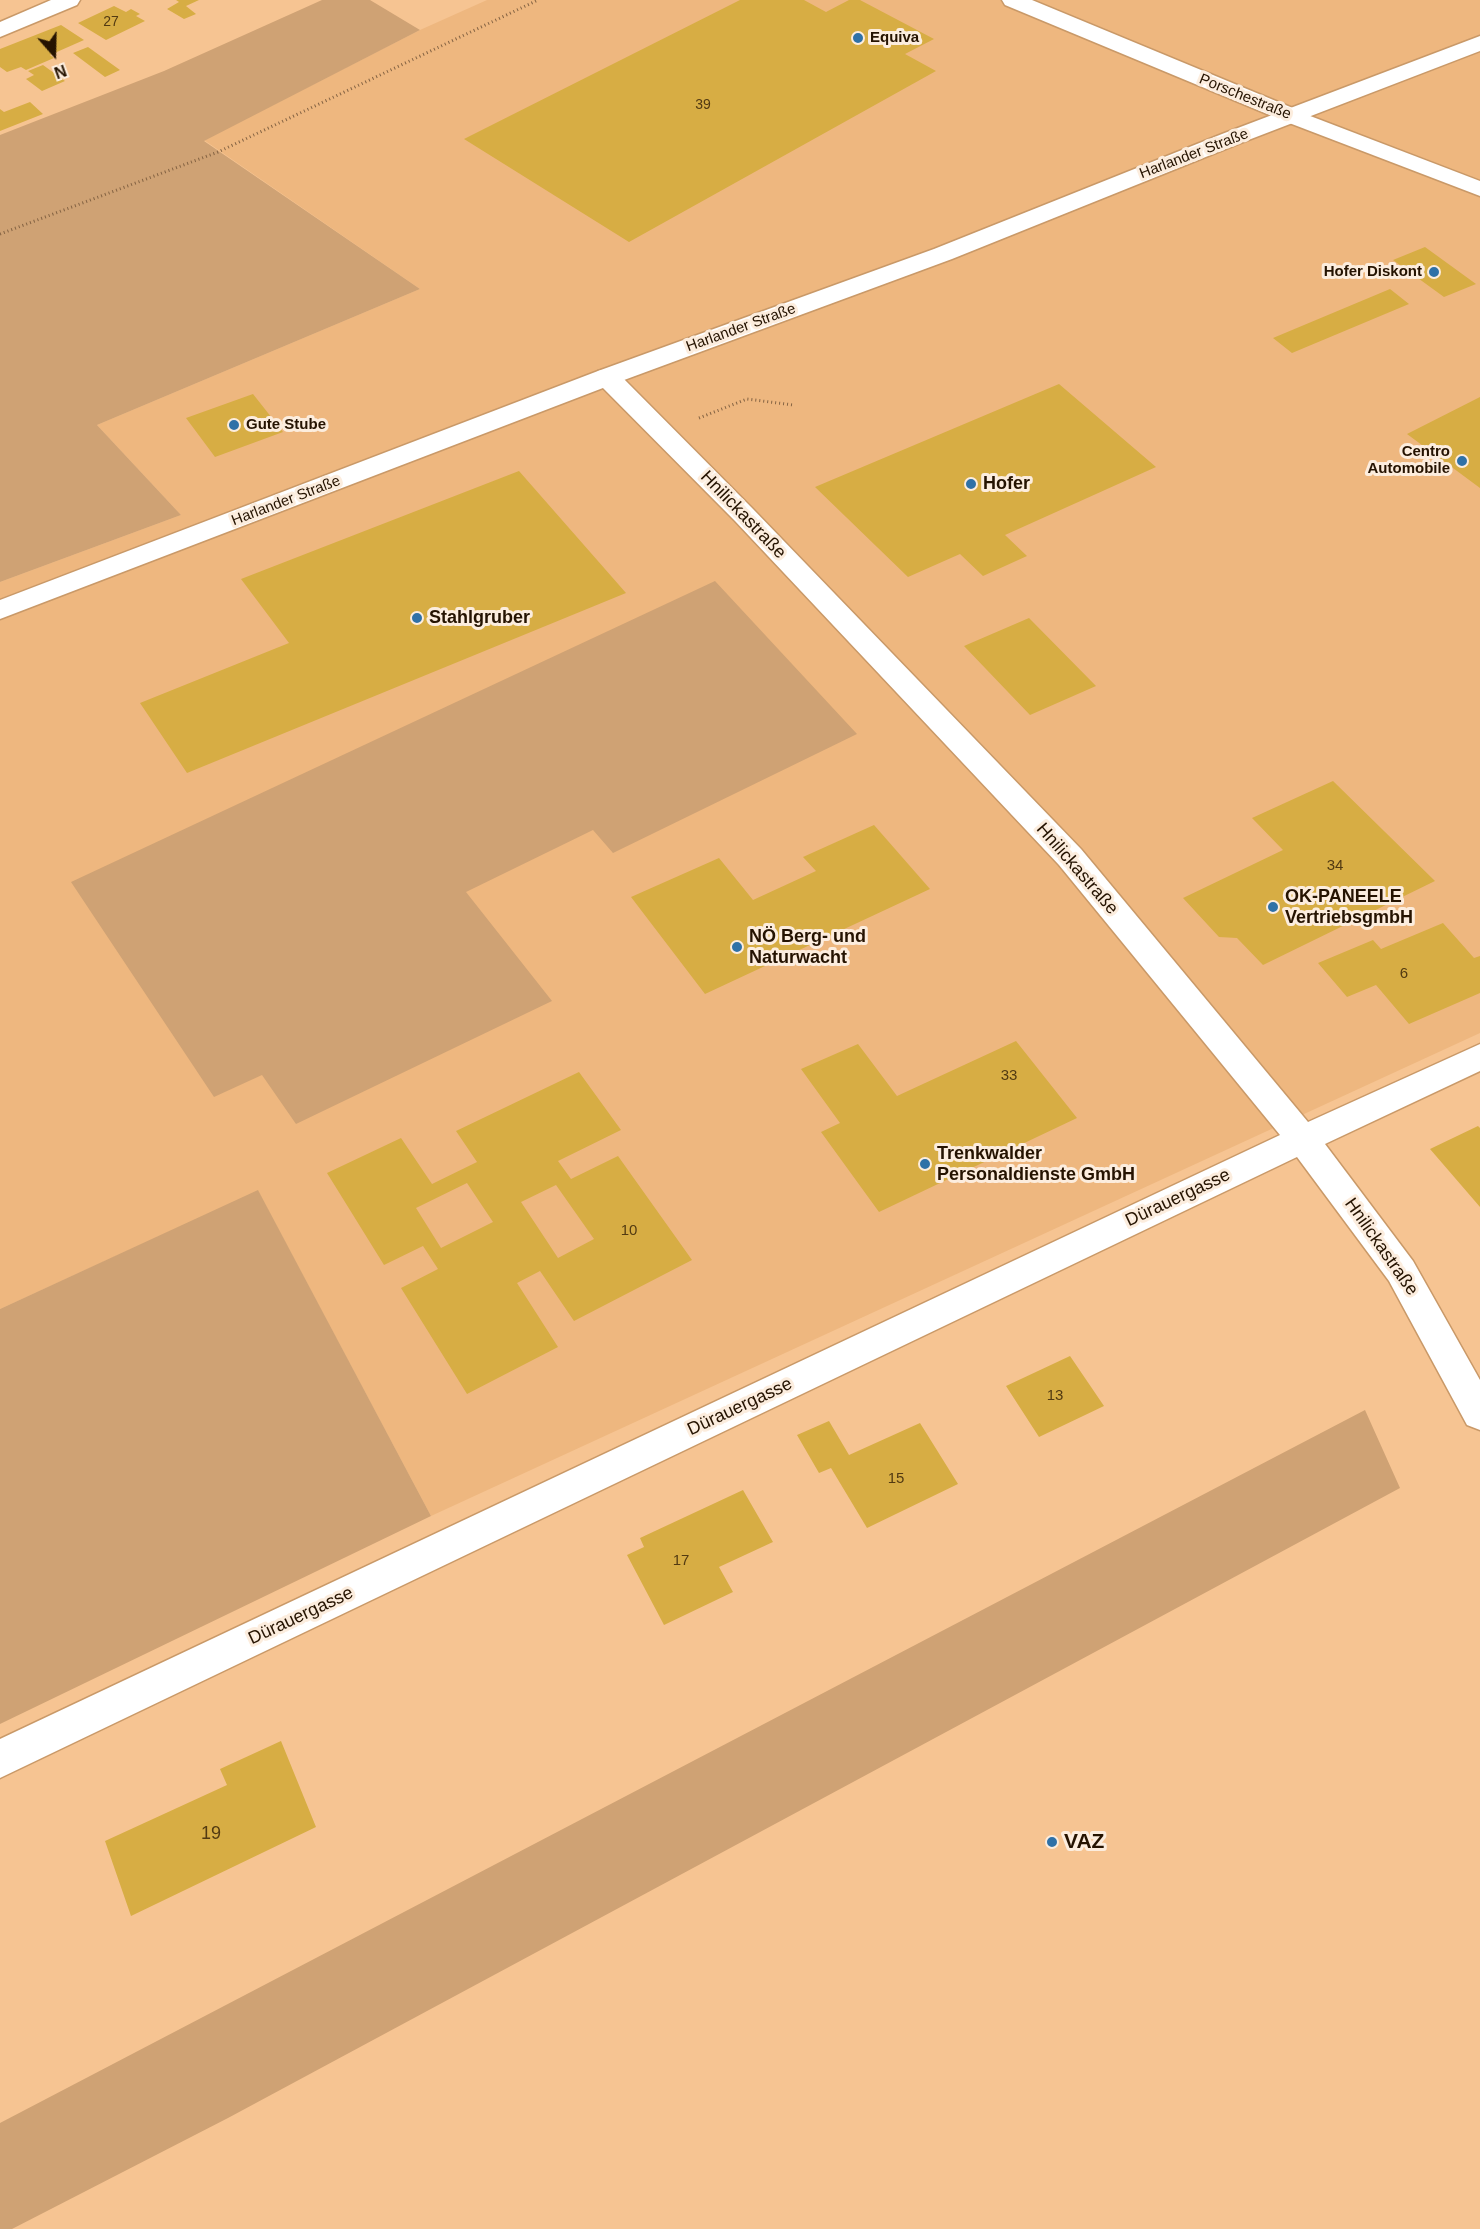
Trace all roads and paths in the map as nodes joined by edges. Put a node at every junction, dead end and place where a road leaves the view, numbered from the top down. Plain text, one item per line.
1 (69, 0) edge
2 (538, 0) edge
3 (1013, 0) edge
4 (0, 30) edge
5 (1480, 43) edge
6 (1292, 116) junction
7 (1480, 189) edge
8 (0, 234) edge
9 (608, 377) junction
10 (793, 405) dead end
11 (663, 433) junction
12 (0, 610) edge
13 (1480, 1057) edge
14 (1303, 1139) junction
15 (1480, 1414) edge
16 (0, 1759) edge

1 - 4 street
2 - 8 path
3 - 6 street, Porschestraße
5 - 6 street, Harlander Straße
6 - 7 street, Porschestraße
6 - 9 street, Harlander Straße
9 - 11 street, Hnilickastraße
9 - 12 street, Harlander Straße
10 - 11 path
11 - 14 street, Hnilickastraße
13 - 14 street, Dürauergasse
14 - 15 street, Hnilickastraße
14 - 16 street, Dürauergasse

